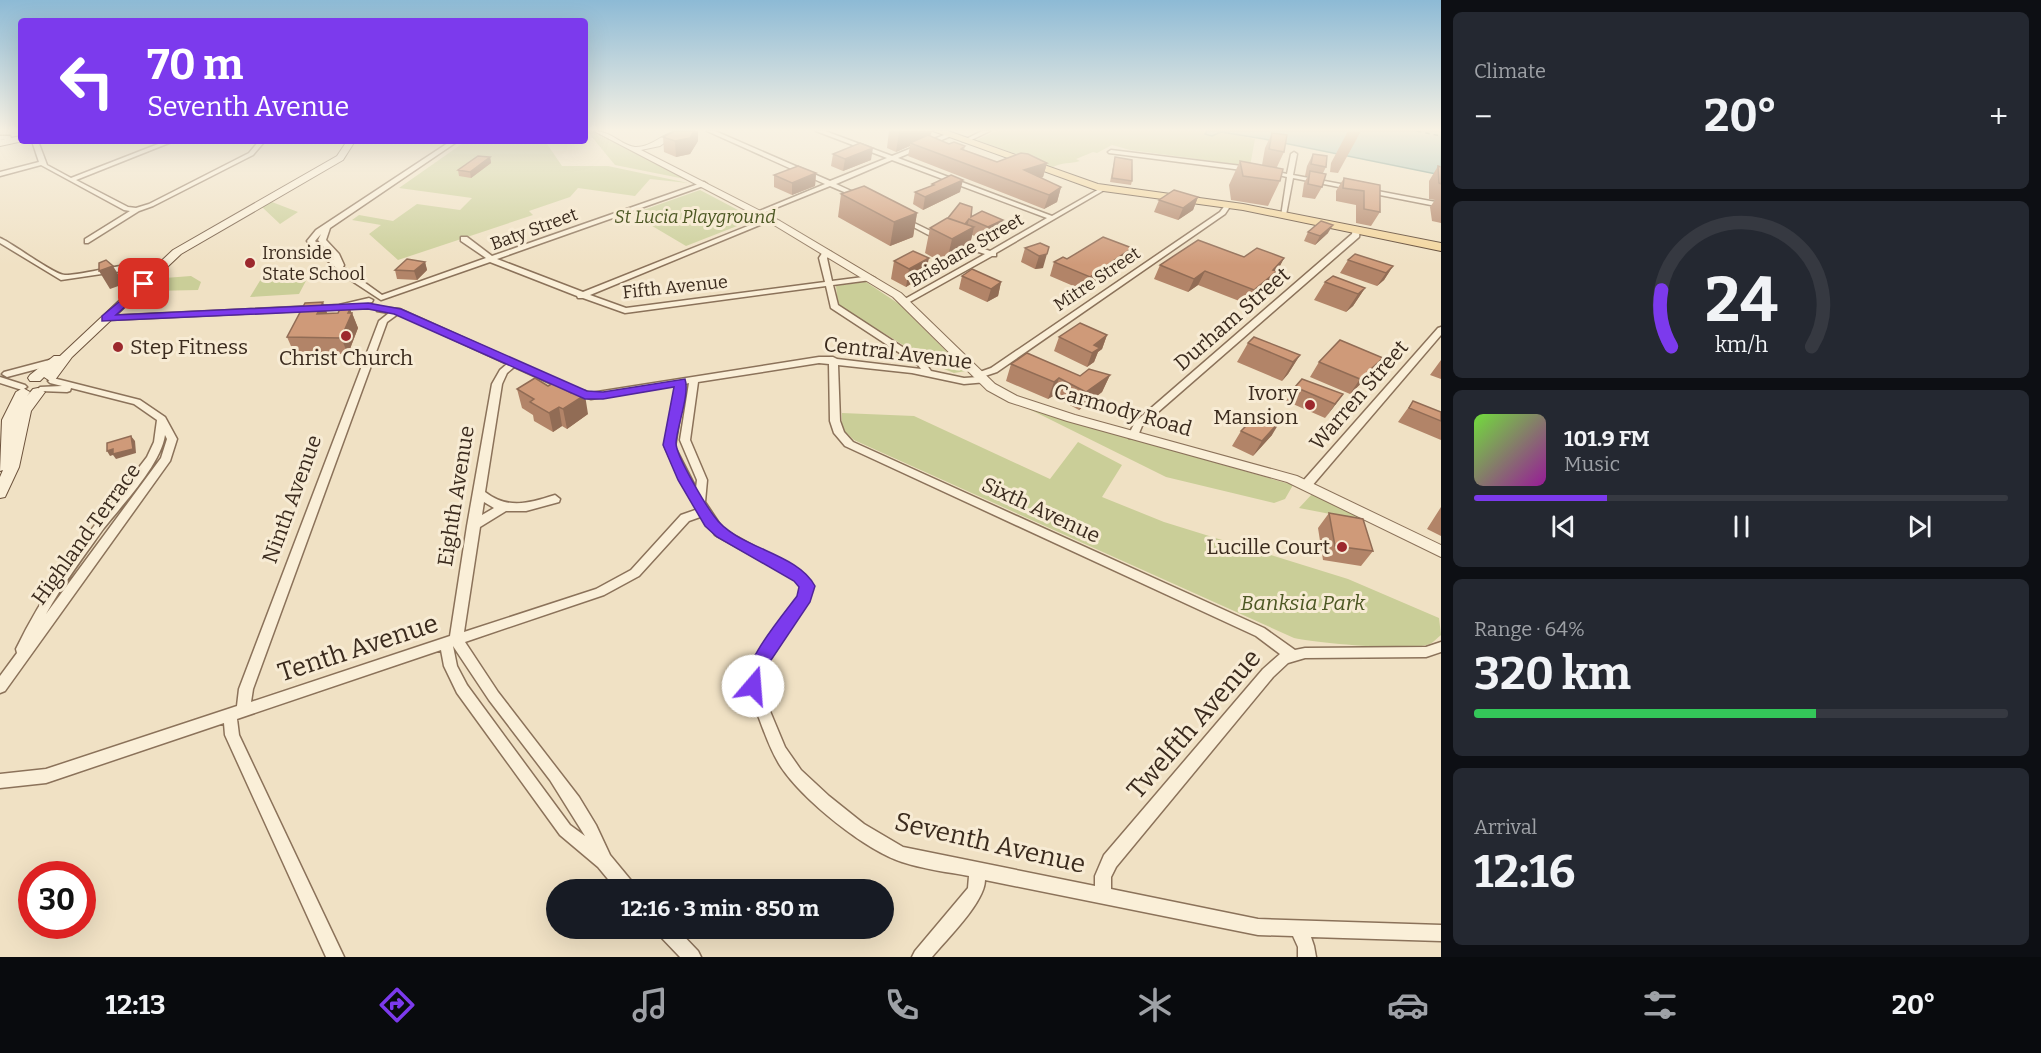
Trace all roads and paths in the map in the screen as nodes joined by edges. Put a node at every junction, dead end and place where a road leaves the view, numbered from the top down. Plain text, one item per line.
1 (64, 176) edge
2 (82, 176) edge
3 (209, 176) edge
4 (304, 176) edge
5 (308, 176) edge
6 (403, 176) edge
7 (688, 176) edge
8 (811, 176) edge
9 (850, 176) edge
10 (939, 176) edge
11 (1065, 176) edge
12 (1289, 176) joint
13 (71, 180) junction
14 (704, 184) junction
15 (830, 184) junction
16 (1104, 189) junction
17 (868, 202) edge
18 (1228, 205) junction
19 (1441, 205) edge
20 (255, 206) junction
21 (137, 210) junction
22 (759, 213) junction
23 (1283, 215) junction
24 (898, 217) edge
25 (1052, 218) junction
26 (770, 219) junction
27 (1356, 230) junction
28 (464, 239) dead end
29 (0, 240) edge
30 (88, 241) dead end
31 (1441, 247) edge
32 (827, 252) junction
33 (993, 254) junction
34 (492, 260) junction
35 (163, 266) junction
36 (870, 279) junction
37 (831, 285) junction
38 (365, 288) junction
39 (580, 296) junction
40 (906, 302) junction
41 (387, 303) junction
42 (373, 304) junction
43 (106, 318) junction
44 (1441, 330) edge
45 (68, 354) junction
46 (833, 360) junction
47 (52, 362) junction
48 (513, 364) junction
49 (928, 373) junction
50 (2, 375) edge
51 (982, 378) junction
52 (694, 379) junction
53 (681, 382) junction
54 (37, 384) junction
55 (1133, 436) junction
56 (0, 466) edge
57 (1307, 484) junction
58 (0, 493) edge
59 (480, 494) junction
60 (555, 499) dead end
61 (702, 506) junction
62 (502, 508) junction
63 (473, 526) junction
64 (1441, 551) edge
65 (453, 642) junction
66 (1441, 647) edge
67 (1292, 655) junction
68 (0, 687) edge
69 (237, 713) junction
70 (0, 781) edge
71 (604, 861) junction
72 (977, 870) junction
73 (619, 879) edge
74 (1103, 896) junction
75 (1298, 929) junction
76 (1441, 933) edge
77 (675, 939) edge
78 (335, 957) edge
79 (692, 957) edge
80 (921, 957) edge
81 (1307, 957) edge

1 - 13 street
2 - 13 street
3 - 21 street
4 - 20 main road
5 - 20 main road
6 - 38 street
7 - 14 street, Carmody Road
8 - 15 street
9 - 15 street
10 - 25 street
11 - 16 main road
12 - 19 street
12 - 23 street
13 - 21 street
14 - 22 street, Carmody Road
14 - 34 street, Baty Street
15 - 17 street
15 - 22 street
16 - 18 main road
16 - 25 street, Brisbane Street
18 - 23 main road
18 - 51 street, Mitre Street
20 - 35 main road
21 - 30 street
22 - 26 street, Carmody Road
23 - 27 main road
24 - 33 street
25 - 33 street, Brisbane Street
26 - 32 street, Carmody Road
26 - 39 street
27 - 31 main road
27 - 55 street, Durham Street
28 - 34 street, Fifth Avenue
29 - 35 street
32 - 36 street, Carmody Road
32 - 37 street
33 - 40 street, Brisbane Street
34 - 39 street, Fifth Avenue
34 - 41 street, Baty Street
35 - 43 main road
36 - 37 street, Fifth Avenue
36 - 40 street, Carmody Road
37 - 39 street, Fifth Avenue
37 - 49 street
38 - 41 street
38 - 42 street
40 - 51 street, Carmody Road
41 - 42 street, Central Avenue
41 - 42 street, Central Avenue
41 - 48 street, Central Avenue
41 - 69 street, Ninth Avenue
42 - 43 street, Central Avenue
43 - 45 main road
44 - 57 street, Warren Street
45 - 47 main road
45 - 54 main road
46 - 49 street, Central Avenue
46 - 52 street, Central Avenue
46 - 67 street, Sixth Avenue
47 - 50 street
47 - 54 main road
48 - 53 street, Central Avenue
48 - 59 street, Eighth Avenue
49 - 51 street, Central Avenue
50 - 54 street, Highland Terrace
51 - 55 street, Carmody Road
52 - 53 street, Central Avenue
52 - 61 street
53 - 61 street, Seventh Avenue
54 - 56 main road
54 - 58 main road
54 - 68 street, Highland Terrace
55 - 57 street, Carmody Road
57 - 64 street, Carmody Road
59 - 62 street
59 - 63 street, Eighth Avenue
60 - 62 street
61 - 65 street, Tenth Avenue
61 - 72 street, Seventh Avenue
62 - 63 street
63 - 65 street, Eighth Avenue
65 - 69 street, Tenth Avenue
65 - 71 street, Eighth Avenue
65 - 71 street, Eighth Avenue
66 - 67 street, Twelfth Avenue
67 - 74 street, Twelfth Avenue
69 - 70 street, Tenth Avenue
69 - 78 street, Ninth Avenue
71 - 73 street, Eighth Avenue
72 - 74 street, Seventh Avenue
72 - 80 street
74 - 75 street, Seventh Avenue
75 - 76 street, Seventh Avenue
75 - 81 street
77 - 79 street

